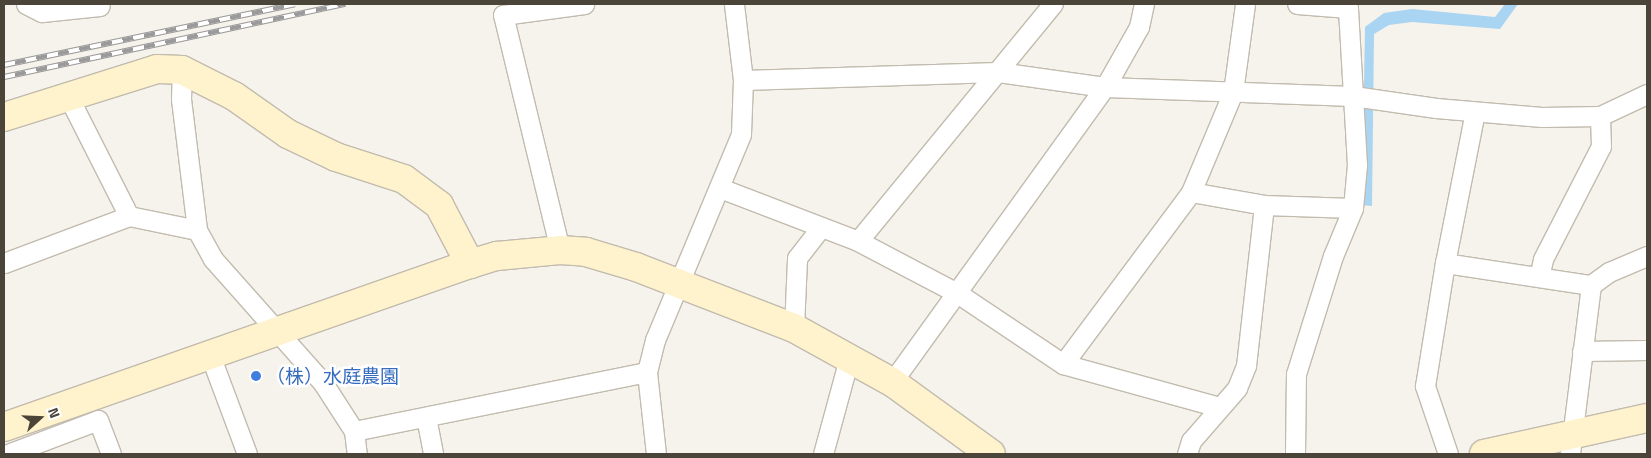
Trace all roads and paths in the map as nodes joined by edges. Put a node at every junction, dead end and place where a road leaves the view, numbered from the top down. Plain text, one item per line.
1 (26, 4) edge
2 (584, 4) edge
3 (734, 4) edge
4 (1053, 4) edge
5 (1144, 4) edge
6 (1245, 4) edge
7 (1297, 4) edge
8 (100, 6) dead end
9 (182, 70) junction
10 (998, 72) junction
11 (743, 80) junction
12 (1104, 87) junction
13 (1233, 92) junction
14 (67, 94) junction
15 (1647, 94) edge
16 (1353, 96) junction
17 (1475, 112) junction
18 (1600, 116) junction
19 (4, 117) edge
20 (720, 188) junction
21 (1191, 192) junction
22 (1264, 205) junction
23 (1353, 208) junction
24 (129, 216) junction
25 (821, 227) junction
26 (197, 230) junction
27 (858, 241) junction
28 (560, 250) junction
29 (1647, 256) edge
30 (4, 263) edge
31 (1445, 263) junction
32 (470, 264) junction
33 (1539, 277) junction
34 (679, 284) junction
35 (1591, 285) junction
36 (957, 294) junction
37 (794, 328) junction
38 (279, 330) junction
39 (1647, 350) edge
40 (1582, 352) junction
41 (210, 355) junction
42 (849, 358) junction
43 (1063, 364) junction
44 (647, 372) junction
45 (892, 382) junction
46 (1219, 407) junction
47 (426, 417) junction
48 (1647, 418) edge
49 (4, 427) edge
50 (354, 431) junction
51 (1571, 444) edge
52 (8, 454) edge
53 (111, 454) edge
54 (247, 454) edge
55 (357, 454) edge
56 (433, 454) edge
57 (656, 454) edge
58 (823, 454) edge
59 (991, 454) edge
60 (1187, 454) edge
61 (1295, 454) edge
62 (1448, 454) edge
63 (1484, 454) edge

1 - 8 street
2 - 28 street
3 - 11 street
4 - 10 street
5 - 12 street
6 - 13 street
7 - 16 street
9 - 14 street
9 - 26 street
9 - 32 street
10 - 11 street
10 - 12 street
10 - 27 street
11 - 20 street
12 - 13 street
12 - 36 street
13 - 16 street
13 - 21 street
14 - 19 street
14 - 24 street
15 - 18 street
16 - 17 street
16 - 23 street
17 - 18 street
17 - 31 street
18 - 33 street
20 - 25 street
20 - 34 street
21 - 22 street
21 - 43 street
22 - 23 street
22 - 46 street
23 - 61 street
24 - 26 street
24 - 30 street
25 - 27 street
25 - 37 street
26 - 38 street
27 - 36 street
28 - 32 street
28 - 34 street
29 - 35 street
31 - 33 street
31 - 62 street
32 - 38 street
33 - 35 street
34 - 37 street
34 - 44 street
35 - 40 street
36 - 43 street
36 - 45 street
37 - 42 street
38 - 41 street
38 - 50 street
39 - 40 street
40 - 51 street
41 - 49 street
41 - 54 street
42 - 45 street
42 - 58 street
43 - 46 street
44 - 47 street
44 - 57 street
45 - 59 street
46 - 60 street
47 - 50 street
47 - 56 street
48 - 51 street
50 - 55 street
51 - 63 street
52 - 53 street

